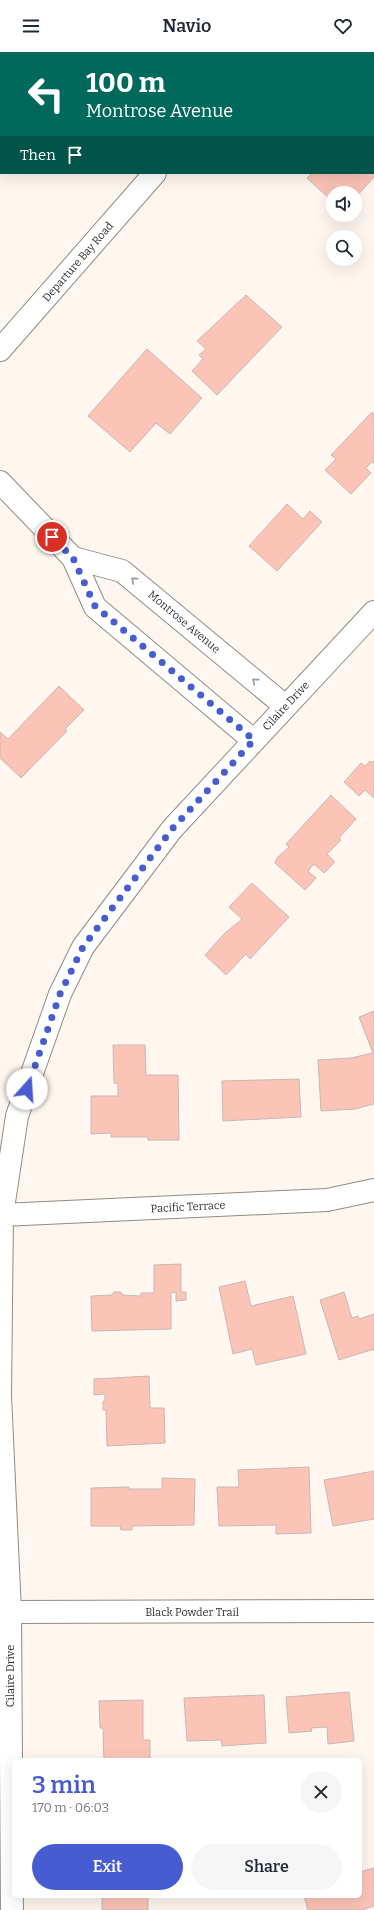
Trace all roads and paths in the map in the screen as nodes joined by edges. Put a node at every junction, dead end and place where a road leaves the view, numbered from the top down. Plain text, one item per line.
1 (154, 174) edge
2 (0, 350) edge
3 (0, 482) edge
4 (73, 558) junction
5 (374, 612) edge
6 (286, 706) junction
7 (254, 740) junction
8 (374, 1190) edge
9 (2, 1215) junction
10 (0, 1395) edge
11 (374, 1611) edge
12 (10, 1612) junction
13 (12, 1910) edge

1 - 2 street, Departure Bay Road
3 - 4 street
6 -> 4 street, Montrose Avenue
4 - 7 street
5 - 6 street, Cilaire Drive
6 - 7 street, Cilaire Drive
7 - 9 street, Cilaire Drive
8 - 9 street, Pacific Terrace
9 - 10 street, Cilaire Drive
10 - 12 street, Cilaire Drive
11 - 12 street, Black Powder Trail
12 - 13 street, Cilaire Drive

